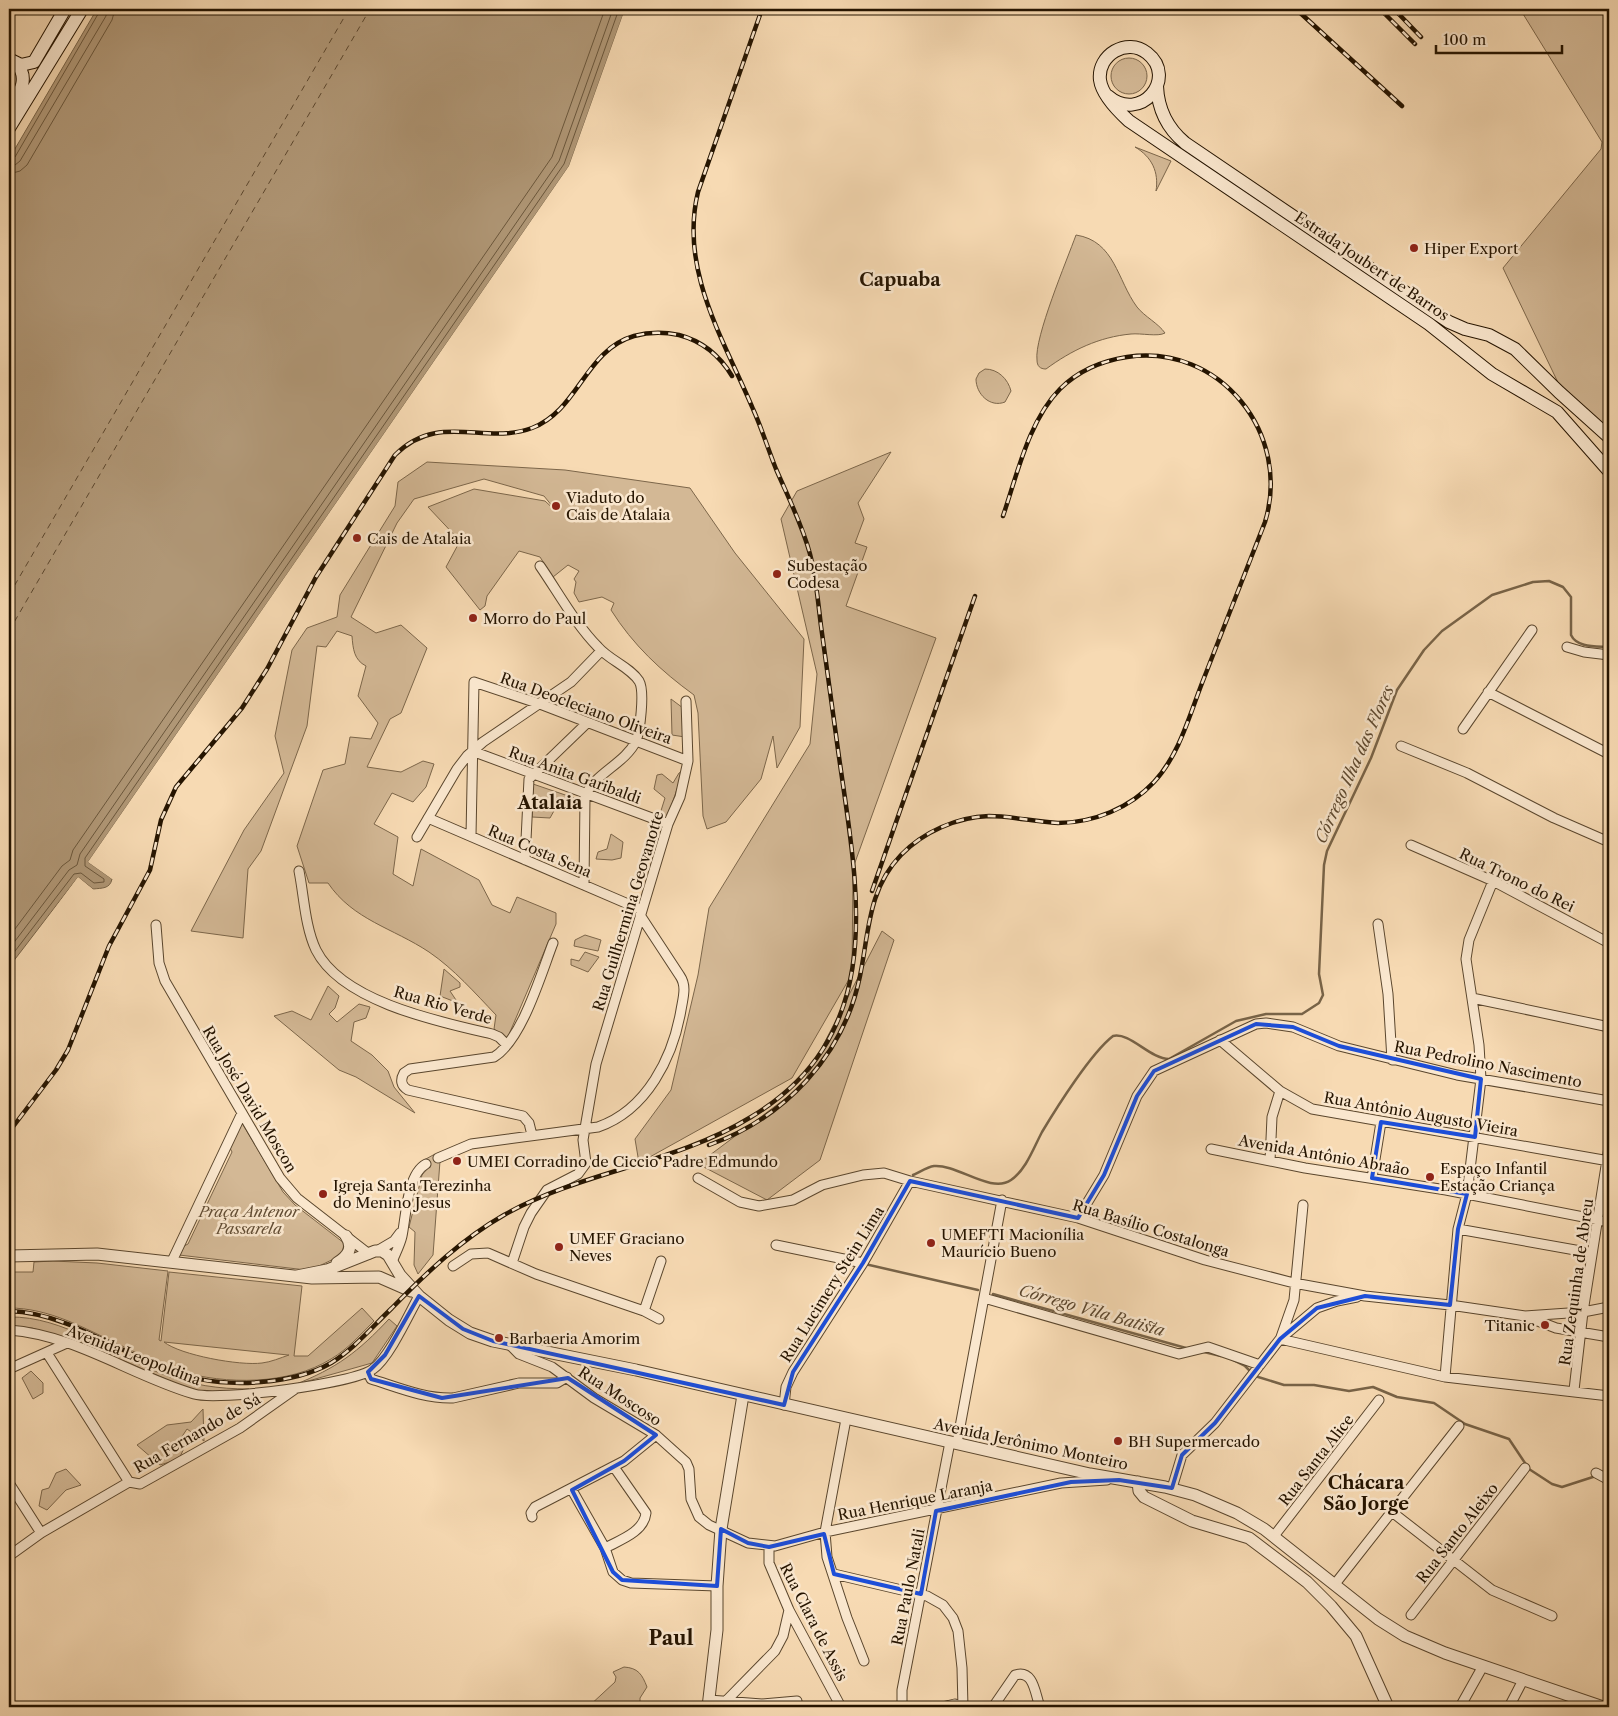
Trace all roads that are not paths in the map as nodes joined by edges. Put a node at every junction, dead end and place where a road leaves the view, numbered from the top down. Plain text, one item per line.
1 (65, 9) edge
2 (82, 9) edge
3 (12, 61) edge
4 (1157, 86) junction
5 (1108, 96) junction
6 (9, 110) edge
7 (9, 128) edge
8 (1609, 437) edge
9 (1609, 471) edge
10 (540, 566) dead end
11 (1532, 630) dead end
12 (1567, 647) dead end
13 (601, 651) junction
14 (1609, 655) edge
15 (1488, 692) junction
16 (686, 701) dead end
17 (540, 704) junction
18 (587, 722) junction
19 (1463, 729) dead end
20 (636, 741) junction
21 (1401, 746) dead end
22 (472, 751) junction
23 (1609, 754) edge
24 (688, 761) junction
25 (533, 774) junction
26 (586, 794) junction
27 (428, 818) junction
28 (668, 824) junction
29 (471, 836) junction
30 (417, 837) dead end
31 (1609, 842) edge
32 (1411, 845) dead end
33 (525, 860) junction
34 (299, 871) dead end
35 (1493, 881) junction
36 (584, 886) junction
37 (641, 913) junction
38 (1378, 924) dead end
39 (156, 925) dead end
40 (553, 943) dead end
41 (1609, 943) edge
42 (1472, 998) junction
43 (1609, 1026) edge
44 (1220, 1040) junction
45 (508, 1045) junction
46 (1392, 1060) junction
47 (1481, 1079) junction
48 (1280, 1092) junction
49 (1609, 1101) edge
50 (242, 1113) junction
51 (1381, 1122) junction
52 (586, 1129) junction
53 (532, 1135) junction
54 (1475, 1137) junction
55 (1609, 1147) edge
56 (1211, 1149) dead end
57 (438, 1158) dead end
58 (1270, 1161) junction
59 (1608, 1161) edge
60 (426, 1164) dead end
61 (698, 1178) dead end
62 (1372, 1178) junction
63 (910, 1181) junction
64 (1467, 1194) junction
65 (1002, 1200) junction
66 (1303, 1206) dead end
67 (1078, 1218) junction
68 (1598, 1220) junction
69 (1609, 1222) edge
70 (402, 1228) junction
71 (1458, 1229) junction
72 (346, 1236) junction
73 (776, 1245) dead end
74 (373, 1252) junction
75 (1592, 1253) junction
76 (9, 1256) edge
77 (172, 1261) junction
78 (661, 1261) dead end
79 (392, 1262) junction
80 (512, 1263) junction
81 (863, 1263) junction
82 (453, 1266) dead end
83 (327, 1270) junction
84 (297, 1276) junction
85 (379, 1277) junction
86 (1294, 1283) junction
87 (419, 1296) junction
88 (1365, 1296) junction
89 (984, 1298) junction
90 (1450, 1305) junction
91 (1609, 1307) edge
92 (644, 1311) junction
93 (1584, 1312) junction
94 (1525, 1316) junction
95 (659, 1319) dead end
96 (9, 1330) edge
97 (1581, 1333) junction
98 (1609, 1337) edge
99 (1280, 1339) junction
100 (67, 1343) junction
101 (510, 1345) junction
102 (47, 1353) junction
103 (9, 1369) edge
104 (1255, 1371) junction
105 (368, 1372) junction
106 (567, 1377) junction
107 (1445, 1377) junction
108 (297, 1388) junction
109 (1574, 1390) junction
110 (743, 1395) junction
111 (1609, 1396) edge
112 (1379, 1400) dead end
113 (784, 1405) junction
114 (846, 1419) junction
115 (1459, 1426) dead end
116 (656, 1435) junction
117 (953, 1443) junction
118 (614, 1467) junction
119 (1526, 1468) dead end
120 (1596, 1473) dead end
121 (1119, 1480) junction
122 (1609, 1480) edge
123 (129, 1482) junction
124 (1138, 1482) junction
125 (9, 1483) edge
126 (1172, 1488) junction
127 (572, 1490) junction
128 (936, 1511) junction
129 (1392, 1512) junction
130 (532, 1517) dead end
131 (721, 1529) junction
132 (825, 1532) junction
133 (41, 1533) junction
134 (1274, 1536) junction
135 (769, 1546) junction
136 (604, 1548) junction
137 (9, 1556) edge
138 (1453, 1561) junction
139 (834, 1574) junction
140 (672, 1580) dead end
141 (717, 1584) junction
142 (1335, 1584) junction
143 (921, 1594) junction
144 (790, 1610) junction
145 (1411, 1616) dead end
146 (1552, 1616) dead end
147 (864, 1661) dead end
148 (1482, 1666) junction
149 (1523, 1680) junction
150 (797, 1701) dead end
151 (725, 1702) junction
152 (708, 1704) edge
153 (962, 1706) edge
154 (841, 1707) edge
155 (902, 1707) edge
156 (942, 1707) edge
157 (992, 1707) edge
158 (1040, 1707) edge
159 (1388, 1707) edge
160 (1460, 1707) edge
161 (1508, 1707) edge
162 (1603, 1707) edge

1 - 3 main road
2 - 7 main road
3 - 6 main road
4 - 5 main road
4 - 5 main road
4 - 8 main road, Estrada Joubert de Barros
5 - 9 main road, Estrada Joubert de Barros
10 - 13 street
11 - 15 street
12 - 14 street
13 - 17 street
13 - 20 street
15 - 19 street
15 - 23 street
16 - 24 street, Rua Guilhermina Geovanotte
17 - 18 street, Rua Deocleciano Oliveira
17 - 22 street
17 - 22 street, Rua Deocleciano Oliveira
18 - 20 street, Rua Deocleciano Oliveira
18 - 25 street
20 - 24 street, Rua Deocleciano Oliveira
20 - 26 street
21 - 31 street
22 - 25 street, Rua Anita Garibaldi
22 - 27 street
22 - 29 street
24 - 28 street, Rua Guilhermina Geovanotte
25 - 26 street, Rua Anita Garibaldi
25 - 33 street
26 - 28 street, Rua Anita Garibaldi
26 - 36 street
27 - 29 street, Rua Costa Sena
27 - 30 street
28 - 37 street, Rua Guilhermina Geovanotte
29 - 33 street, Rua Costa Sena
32 - 35 street, Rua Trono do Rei
33 - 36 street, Rua Costa Sena
34 - 45 street, Rua Rio Verde
35 - 41 street, Rua Trono do Rei
35 - 42 street
36 - 37 street, Rua Costa Sena
37 - 52 street, Rua Guilhermina Geovanotte
37 - 52 street
38 - 46 street
39 - 50 street, Rua José David Moscon
40 - 45 street
42 - 43 street
42 - 47 street
44 - 46 street, Rua Pedrolino Nascimento
44 - 48 street, Rua Antônio Augusto Vieira
44 - 67 street, Rua Pedrolino Nascimento
45 - 53 street
46 - 47 street, Rua Pedrolino Nascimento
47 - 49 street, Rua Pedrolino Nascimento
47 - 54 street
48 - 51 street, Rua Antônio Augusto Vieira
48 - 58 street
50 - 72 street, Rua José David Moscon
50 - 77 street
51 - 54 street, Rua Antônio Augusto Vieira
51 - 62 street
52 - 53 street
52 - 80 street, Rua Guilhermina Geovanotte
53 - 57 street
54 - 59 street, Rua Antônio Augusto Vieira
54 - 64 street
55 - 59 street, Rua Zequinha de Abreu
56 - 58 street, Avenida Antônio Abraão
58 - 62 street, Avenida Antônio Abraão
59 - 68 street, Rua Zequinha de Abreu
60 - 70 street
61 - 63 street, Rua Basílio Costalonga
62 - 64 street, Avenida Antônio Abraão
63 - 65 street, Rua Basílio Costalonga
63 - 81 street, Rua Lucimery Stein Lima
64 - 68 street, Avenida Antônio Abraão
64 - 71 street
65 - 67 street, Rua Basílio Costalonga
65 - 89 street, Rua Paulo Natali
66 - 86 street
67 - 86 street, Rua Basílio Costalonga
68 - 69 street, Avenida Antônio Abraão
68 - 75 street, Rua Zequinha de Abreu
70 - 74 street
70 - 79 street
71 - 75 street
71 - 90 street
72 - 74 street, Rua José David Moscon
72 - 83 street
73 - 81 street
74 - 79 street
74 - 83 street, Avenida Jerônimo Monteiro
74 - 85 street
75 - 93 street, Rua Zequinha de Abreu
76 - 77 street, Avenida Jerônimo Monteiro
77 - 84 street, Avenida Jerônimo Monteiro
78 - 92 street
79 - 85 street
79 - 87 street, Avenida Jerônimo Monteiro
80 - 82 street
80 - 92 street
81 - 113 street, Rua Lucimery Stein Lima
83 - 84 street, Avenida Jerônimo Monteiro
84 - 85 street, Avenida Jerônimo Monteiro
85 - 87 street, Avenida Jerônimo Monteiro
86 - 88 street, Rua Basílio Costalonga
86 - 99 street
87 - 101 street, Avenida Jerônimo Monteiro
87 - 105 street
88 - 90 street, Rua Basílio Costalonga
88 - 99 street
89 - 104 street
89 - 117 street, Rua Paulo Natali
90 - 94 street, Rua Basílio Costalonga
90 - 107 street
91 - 93 street, Rua Basílio Costalonga
92 - 95 street
93 - 94 street, Rua Basílio Costalonga
93 - 97 street, Rua Zequinha de Abreu
94 - 97 street
96 - 100 street, Avenida Leopoldina
97 - 98 street
97 - 109 street, Rua Zequinha de Abreu
99 - 104 street
99 - 107 street
100 - 102 street
100 - 108 street, Avenida Leopoldina
101 - 106 street
101 - 110 street, Avenida Jerônimo Monteiro
102 - 103 street
102 - 123 street
104 - 126 street
105 - 106 street, Rua Moscoso
105 - 108 street, Avenida Leopoldina
106 - 116 street, Rua Moscoso
107 - 109 street
108 - 123 street, Rua Fernando de Sá
109 - 111 street
110 - 113 street, Avenida Jerônimo Monteiro
110 - 131 street
112 - 134 street, Rua Santa Alice
113 - 114 street, Avenida Jerônimo Monteiro
114 - 117 street, Avenida Jerônimo Monteiro
114 - 132 street
115 - 129 street
116 - 118 street
116 - 131 street, Rua Moscoso
117 - 121 street, Avenida Jerônimo Monteiro
117 - 128 street, Rua Paulo Natali
118 - 127 street
118 - 136 street
119 - 138 street, Rua Santo Aleixo
120 - 122 street
121 - 124 street, Avenida Jerônimo Monteiro
121 - 128 street, Rua Henrique Laranja
123 - 133 street, Rua Fernando de Sá
124 - 126 street, Avenida Jerônimo Monteiro
124 - 159 street
125 - 133 street
126 - 134 street, Avenida Jerônimo Monteiro
127 - 130 street
127 - 136 street
128 - 132 street, Rua Henrique Laranja
128 - 143 street, Rua Paulo Natali
129 - 138 street
129 - 142 street
131 - 135 street, Rua Henrique Laranja
131 - 141 street
132 - 135 street, Rua Henrique Laranja
132 - 139 street
133 - 137 street, Rua Fernando de Sá
134 - 142 street, Avenida Jerônimo Monteiro
135 - 144 street, Rua Clara de Assis
136 - 141 street
138 - 145 street, Rua Santo Aleixo
138 - 146 street
139 - 143 street
139 - 147 street
140 - 141 street
141 - 152 street
142 - 148 street, Avenida Jerônimo Monteiro
143 - 153 street
143 - 155 street, Rua Paulo Natali
144 - 151 street
144 - 154 street, Rua Clara de Assis
148 - 149 street, Avenida Jerônimo Monteiro
148 - 160 street
149 - 161 street
149 - 162 street, Avenida Jerônimo Monteiro
150 - 151 street
151 - 152 street
153 - 156 street
157 - 158 street

